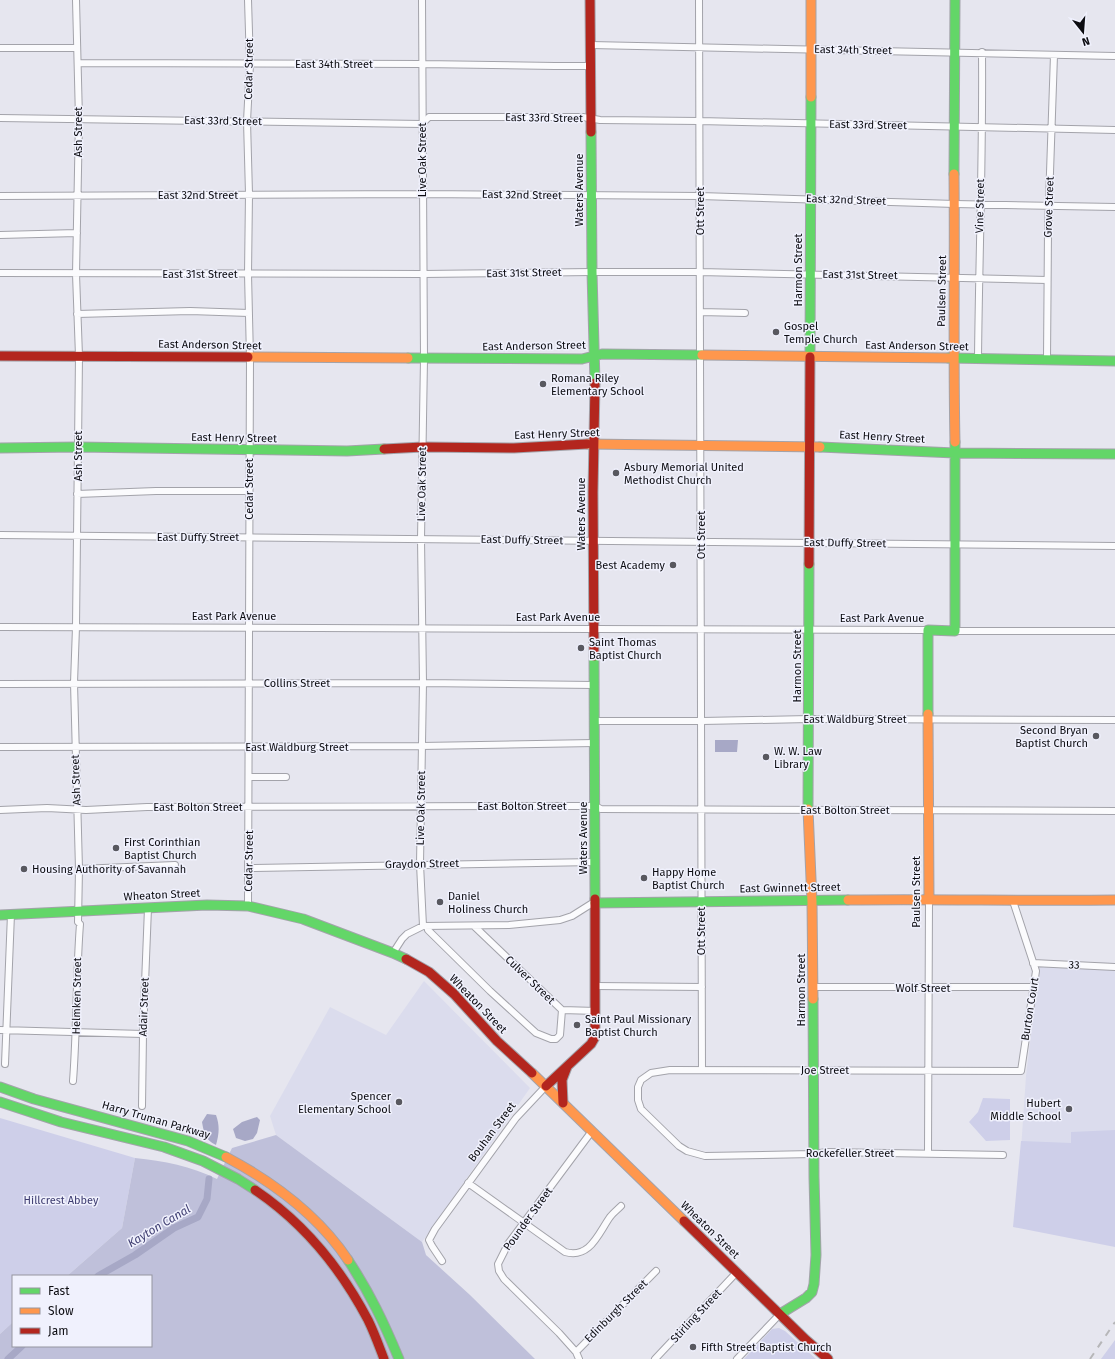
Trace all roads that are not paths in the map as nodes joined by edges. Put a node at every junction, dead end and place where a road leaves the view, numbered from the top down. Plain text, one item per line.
1 (76, 0) edge
2 (248, 0) edge
3 (422, 0) edge
4 (590, 0) edge
5 (699, 0) edge
6 (811, 0) edge
7 (955, 0) edge
8 (591, 45) junction
9 (699, 47) junction
10 (0, 48) edge
11 (77, 48) junction
12 (810, 49) junction
13 (955, 52) junction
14 (982, 52) junction
15 (1054, 55) junction
16 (1115, 56) edge
17 (78, 63) junction
18 (250, 64) junction
19 (422, 64) junction
20 (590, 66) junction
21 (0, 118) edge
22 (78, 119) junction
23 (591, 119) junction
24 (248, 121) junction
25 (699, 121) junction
26 (422, 124) junction
27 (810, 124) junction
28 (954, 127) junction
29 (983, 127) junction
30 (1052, 128) junction
31 (1115, 130) edge
32 (249, 194) junction
33 (423, 194) junction
34 (0, 196) edge
35 (77, 196) junction
36 (591, 196) junction
37 (700, 196) junction
38 (810, 199) junction
39 (955, 204) junction
40 (980, 204) junction
41 (1049, 206) junction
42 (1115, 208) edge
43 (77, 233) junction
44 (0, 235) edge
45 (592, 272) junction
46 (700, 272) junction
47 (0, 273) edge
48 (76, 274) junction
49 (248, 274) junction
50 (423, 274) junction
51 (810, 274) junction
52 (954, 277) junction
53 (979, 278) junction
54 (1048, 280) junction
55 (700, 312) junction
56 (249, 313) junction
57 (745, 313) dead end
58 (78, 314) junction
59 (700, 355) junction
60 (0, 356) edge
61 (79, 356) junction
62 (594, 356) junction
63 (810, 356) junction
64 (250, 358) junction
65 (953, 358) junction
66 (424, 359) junction
67 (978, 359) junction
68 (1047, 360) junction
69 (1115, 361) edge
70 (594, 444) junction
71 (700, 446) junction
72 (809, 446) junction
73 (78, 447) junction
74 (423, 447) junction
75 (0, 448) edge
76 (249, 450) junction
77 (955, 453) junction
78 (1115, 454) edge
79 (249, 491) junction
80 (77, 494) junction
81 (0, 535) edge
82 (76, 536) junction
83 (249, 537) junction
84 (421, 539) junction
85 (593, 540) junction
86 (700, 542) junction
87 (809, 543) junction
88 (955, 544) junction
89 (1115, 546) edge
90 (0, 626) edge
91 (76, 627) junction
92 (248, 628) junction
93 (422, 628) junction
94 (594, 629) junction
95 (701, 630) junction
96 (809, 630) junction
97 (928, 630) junction
98 (955, 631) junction
99 (1115, 631) edge
100 (74, 683) junction
101 (249, 683) junction
102 (424, 683) junction
103 (0, 684) edge
104 (594, 685) junction
105 (809, 719) junction
106 (928, 720) junction
107 (1115, 720) edge
108 (594, 721) junction
109 (702, 721) junction
110 (594, 743) junction
111 (422, 746) junction
112 (0, 747) edge
113 (75, 747) junction
114 (248, 747) junction
115 (249, 777) junction
116 (286, 777) dead end
117 (422, 806) junction
118 (595, 806) junction
119 (249, 808) junction
120 (701, 809) junction
121 (0, 810) edge
122 (77, 810) junction
123 (808, 810) junction
124 (928, 810) junction
125 (1115, 811) edge
126 (595, 862) junction
127 (420, 864) junction
128 (175, 865) dead end
129 (249, 868) junction
130 (79, 869) junction
131 (929, 899) junction
132 (811, 900) junction
133 (1115, 900) edge
134 (701, 902) junction
135 (1013, 902) junction
136 (595, 903) junction
137 (248, 906) junction
138 (148, 908) junction
139 (78, 912) junction
140 (12, 914) junction
141 (0, 915) edge
142 (425, 926) junction
143 (474, 926) junction
144 (393, 953) junction
145 (1033, 963) junction
146 (1115, 967) edge
147 (596, 986) junction
148 (702, 987) junction
149 (813, 987) junction
150 (1034, 987) junction
151 (928, 988) junction
152 (562, 1010) junction
153 (596, 1012) junction
154 (596, 1028) joint
155 (3, 1030) edge
156 (76, 1032) junction
157 (143, 1034) junction
158 (5, 1064) dead end
159 (567, 1066) junction
160 (702, 1070) junction
161 (814, 1071) junction
162 (928, 1071) junction
163 (1021, 1071) joint
164 (73, 1081) dead end
165 (546, 1086) junction
166 (0, 1087) edge
167 (0, 1102) edge
168 (563, 1102) junction
169 (142, 1106) dead end
170 (592, 1131) junction
171 (928, 1153) junction
172 (698, 1154) joint
173 (813, 1154) junction
174 (1003, 1155) dead end
175 (468, 1183) junction
176 (621, 1206) dead end
177 (524, 1223) junction
178 (442, 1261) dead end
179 (656, 1271) dead end
180 (737, 1272) junction
181 (780, 1314) junction
182 (576, 1352) junction
183 (384, 1359) edge
184 (399, 1359) edge
185 (579, 1359) edge
186 (655, 1359) edge
187 (737, 1359) edge
188 (828, 1359) edge

1 - 11 street, Ash Street
2 - 18 street, Cedar Street
3 - 19 street, Live Oak Street
4 - 8 main road, Waters Avenue
5 - 9 street, Ott Street
6 - 12 main road, Harmon Street
7 - 13 main road, Paulsen Street
8 - 9 street, East 34th Street
8 - 20 main road, Waters Avenue
9 - 12 street, East 34th Street
9 - 25 street, Ott Street
10 - 11 street
11 - 17 street, Ash Street
12 - 13 street, East 34th Street
12 - 27 main road, Harmon Street
13 - 14 street, East 34th Street
13 - 28 main road, Paulsen Street
14 - 15 street, East 34th Street
14 - 29 street, Vine Street
15 - 16 street, East 34th Street
15 - 30 street, Grove Street
17 - 18 street, East 34th Street
17 - 22 street, Ash Street
18 - 19 street, East 34th Street
18 - 24 street, Cedar Street
19 - 20 street, East 34th Street
19 - 26 street, Live Oak Street
20 - 23 main road, Waters Avenue
21 - 22 street, East 33rd Street
22 - 24 street, East 33rd Street
22 - 35 street, Ash Street
23 - 25 street, East 33rd Street
23 - 26 street, East 33rd Street
23 - 36 main road, Waters Avenue
24 - 26 street, East 33rd Street
24 - 32 street, Cedar Street
25 - 27 street, East 33rd Street
25 - 37 street, Ott Street
26 - 33 street, Live Oak Street
27 - 28 street, East 33rd Street
27 - 38 main road, Harmon Street
28 - 29 street, East 33rd Street
28 - 39 main road, Paulsen Street
29 - 30 street, East 33rd Street
29 - 40 street, Vine Street
30 - 31 street, East 33rd Street
30 - 41 street, Grove Street
32 - 33 street, East 32nd Street
32 - 35 street, East 32nd Street
32 - 49 street, Cedar Street
33 - 36 street, East 32nd Street
33 - 50 street, Live Oak Street
34 - 35 street, East 32nd Street
35 - 43 street, Ash Street
36 - 37 street, East 32nd Street
36 - 45 main road, Waters Avenue
37 - 38 street, East 32nd Street
37 - 46 street, Ott Street
38 - 39 street, East 32nd Street
38 - 51 main road, Harmon Street
39 - 40 street, East 32nd Street
39 - 52 main road, Paulsen Street
40 - 41 street, East 32nd Street
40 - 53 street, Vine Street
41 - 42 street, East 32nd Street
41 - 54 street, Grove Street
43 - 44 street
43 - 48 street, Ash Street
45 - 46 street, East 31st Street
45 - 50 street, East 31st Street
45 - 62 main road, Waters Avenue
46 - 51 street, East 31st Street
46 - 55 street, Ott Street
47 - 48 street, East 31st Street
48 - 49 street, East 31st Street
48 - 58 street, Ash Street
49 - 50 street, East 31st Street
49 - 56 street, Cedar Street
50 - 66 street, Live Oak Street
51 - 52 street, East 31st Street
51 - 63 main road, Harmon Street
52 - 53 street, East 31st Street
52 - 65 main road, Paulsen Street
53 - 54 street, East 31st Street
53 - 67 street, Vine Street
54 - 68 street, Grove Street
55 - 57 street
55 - 59 street, Ott Street
56 - 58 street
56 - 64 street, Cedar Street
58 - 61 street, Ash Street
59 - 62 main road, East Anderson Street
59 - 63 main road, East Anderson Street
59 - 71 street, Ott Street
60 - 61 main road, East Anderson Street
61 - 64 main road, East Anderson Street
61 - 73 street, Ash Street
62 - 66 main road, East Anderson Street
62 - 70 main road, Waters Avenue
63 - 65 main road, East Anderson Street
63 - 72 main road, Harmon Street
64 - 66 main road, East Anderson Street
64 - 76 street, Cedar Street
65 - 67 main road, East Anderson Street
65 - 77 main road, Paulsen Street
66 - 74 street, Live Oak Street
67 - 68 main road, East Anderson Street
68 - 69 main road, East Anderson Street
70 - 71 main road, East Henry Street
70 - 74 main road, East Henry Street
70 - 85 main road, Waters Avenue
71 - 72 main road, East Henry Street
71 - 86 street, Ott Street
72 - 77 main road, East Henry Street
72 - 87 main road, Harmon Street
73 - 75 main road, East Henry Street
73 - 76 main road, East Henry Street
73 - 80 street, Ash Street
74 - 76 main road, East Henry Street
74 - 84 street, Live Oak Street
76 - 79 street, Cedar Street
77 - 78 main road, East Henry Street
77 - 88 main road, Paulsen Street
79 - 80 street
79 - 83 street, Cedar Street
80 - 82 street, Ash Street
81 - 82 street, East Duffy Street
82 - 83 street, East Duffy Street
82 - 91 street, Ash Street
83 - 84 street, East Duffy Street
83 - 92 street, Cedar Street
84 - 85 street, East Duffy Street
84 - 93 street, Live Oak Street
85 - 86 street, East Duffy Street
85 - 94 main road, Waters Avenue
86 - 87 street, East Duffy Street
86 - 95 street, Ott Street
87 - 88 street, East Duffy Street
87 - 96 main road, Harmon Street
88 - 89 street, East Duffy Street
88 - 98 main road, Paulsen Street
90 - 91 street, East Park Avenue
91 - 92 street, East Park Avenue
91 - 100 street, Ash Street
92 - 93 street, East Park Avenue
92 - 101 street, Cedar Street
93 - 94 street, East Park Avenue
93 - 102 street, Live Oak Street
94 - 95 street, East Park Avenue
94 - 104 main road, Waters Avenue
95 - 96 street, East Park Avenue
95 - 109 street, Ott Street
96 - 97 street, East Park Avenue
96 - 105 main road, Harmon Street
97 - 98 main road, East Park Avenue
97 - 106 main road, Paulsen Street
98 - 99 street, East Park Avenue
100 - 101 street, Collins Street
100 - 103 street, Collins Street
100 - 113 street, Ash Street
101 - 102 street, Collins Street
101 - 114 street, Cedar Street
102 - 104 street, Collins Street
102 - 111 street, Live Oak Street
104 - 108 main road, Waters Avenue
105 - 106 street, East Waldburg Street
105 - 109 street, East Waldburg Street
105 - 123 main road, Harmon Street
106 - 107 street, East Waldburg Street
106 - 124 main road, Paulsen Street
108 - 109 street, East Waldburg Street
108 - 110 main road, Waters Avenue
109 - 120 street, Ott Street
110 - 111 street, East Waldburg Street
110 - 118 main road, Waters Avenue
111 - 114 street, East Waldburg Street
111 - 117 street, Live Oak Street
112 - 113 street, East Waldburg Street
113 - 114 street, East Waldburg Street
113 - 122 street, Ash Street
114 - 115 street, Cedar Street
115 - 116 street
115 - 119 street, Cedar Street
117 - 118 street, East Bolton Street
117 - 119 street, East Bolton Street
117 - 127 street, Live Oak Street
118 - 120 street, East Bolton Street
118 - 126 main road, Waters Avenue
119 - 122 street, East Bolton Street
119 - 129 street, Cedar Street
120 - 123 street, East Bolton Street
120 - 134 street, Ott Street
121 - 122 street, East Bolton Street
122 - 130 street, Ash Street
123 - 124 street, East Bolton Street
123 - 132 main road, Harmon Street
124 - 125 street, East Bolton Street
124 - 131 main road, Paulsen Street
126 - 127 street, Graydon Street
126 - 136 main road, Waters Avenue
127 - 129 street, Graydon Street
127 - 142 street, Live Oak Street
128 - 130 street
129 - 137 street, Cedar Street
130 - 139 street, Ash Street
131 - 132 main road, East Gwinnett Street
131 - 135 main road, East Gwinnett Street
131 - 151 street, Paulsen Street
132 - 134 main road, East Gwinnett Street
132 - 149 main road, Harmon Street
133 - 135 main road, East Gwinnett Street
134 - 136 main road, East Gwinnett Street
134 - 148 street, Ott Street
135 - 145 street, Burton Court
136 - 143 street, East Gwinnett Street
136 - 147 main road, Waters Avenue
137 - 138 main road, Wheaton Street
137 - 144 main road, Wheaton Street
138 - 139 main road, Wheaton Street
138 - 157 street, Adair Street
139 - 140 main road, Wheaton Street
139 - 156 street, Helmken Street
140 - 141 main road, Wheaton Street
140 - 155 street
142 - 143 street, East Gwinnett Street
142 - 144 street
142 - 152 street
143 - 152 street, Culver Street
144 - 165 main road, Wheaton Street
145 - 146 street, 33
145 - 150 street, Burton Court
147 - 148 street
147 - 153 main road, Waters Avenue
148 - 160 street, Ott Street
149 - 151 street, Wolf Street
149 - 161 main road, Harmon Street
150 - 151 street, Wolf Street
150 - 163 street, Burton Court
151 - 162 street, Paulsen Street
152 - 153 street, Culver Street
153 - 154 main road, Waters Avenue
154 - 159 main road, Bouhan Street
155 - 156 street
155 - 158 street
156 - 157 street
156 - 164 street, Helmken Street
157 - 169 street, Adair Street
159 - 165 main road, Bouhan Street
159 - 168 main road
160 - 161 street, Joe Street
160 - 172 street, Joe Street
161 - 162 street, Joe Street
161 - 173 main road, Harmon Street
162 - 163 street, Joe Street
162 - 171 street, Paulsen Street
165 - 168 main road, Wheaton Street
165 - 175 street, Bouhan Street
166 - 184 main road, Harry Truman Parkway
167 - 183 main road
168 - 170 main road, Wheaton Street
170 - 177 street, Pounder Street
170 - 180 main road, Wheaton Street
171 - 173 street, Rockefeller Street
171 - 174 street, Rockefeller Street
172 - 173 street, Rockefeller Street
173 - 181 main road, Harmon Street
175 - 177 street
175 - 178 street, Bouhan Street
176 - 177 street
177 - 182 street, Pounder Street
179 - 182 street, Edinburgh Street
180 - 181 main road, Wheaton Street
180 - 186 street, Stirling Street
181 - 187 street
181 - 188 main road, Wheaton Street
182 - 185 street, Pounder Street

